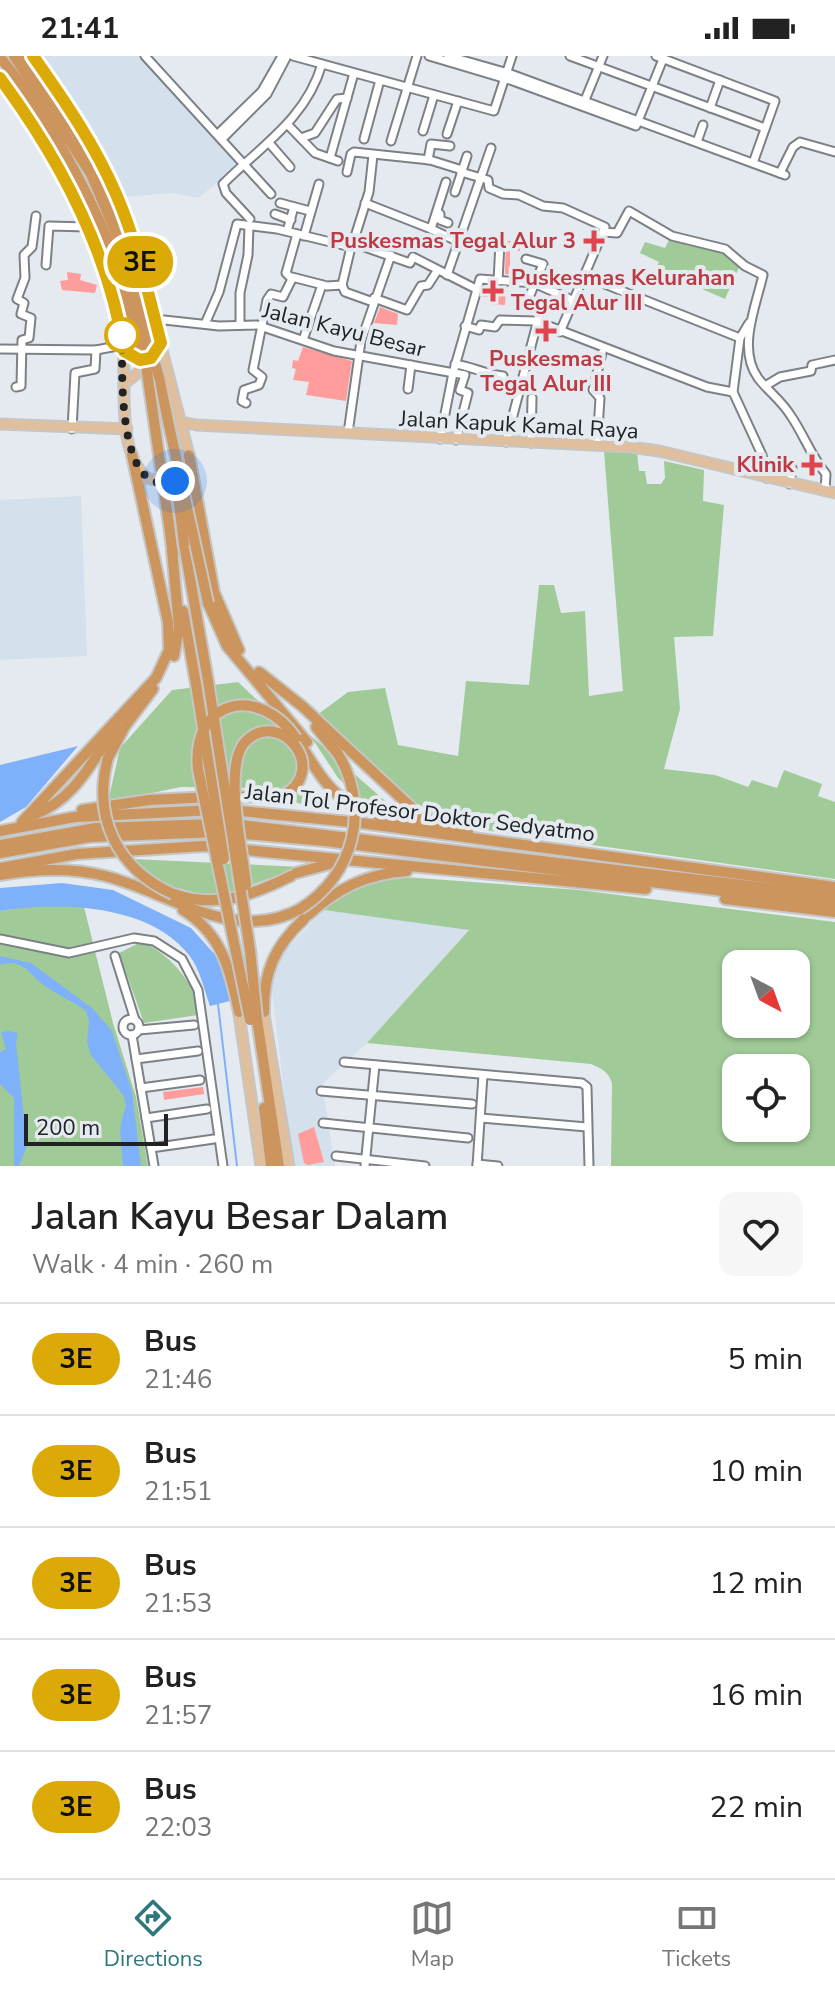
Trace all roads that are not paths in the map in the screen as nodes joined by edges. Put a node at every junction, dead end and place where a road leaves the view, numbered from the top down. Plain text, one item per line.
1 (14, 56) edge
2 (21, 56) edge
3 (33, 56) edge
4 (145, 56) edge
5 (287, 56) edge
6 (417, 56) edge
7 (429, 56) edge
8 (448, 56) edge
9 (512, 56) edge
10 (570, 56) edge
11 (603, 56) edge
12 (0, 57) edge
13 (660, 58) edge
14 (322, 64) junction
15 (599, 66) junction
16 (0, 67) edge
17 (354, 73) junction
18 (507, 76) junction
19 (0, 78) edge
20 (380, 80) junction
21 (720, 80) junction
22 (653, 86) junction
23 (406, 87) junction
24 (434, 95) junction
25 (347, 98) junction
26 (585, 100) junction
27 (458, 101) junction
28 (710, 108) junction
29 (640, 120) junction
30 (288, 125) junction
31 (703, 125) dead end
32 (765, 128) junction
33 (423, 131) dead end
34 (447, 134) dead end
35 (220, 137) junction
36 (301, 138) junction
37 (364, 139) dead end
38 (391, 141) dead end
39 (697, 142) junction
40 (270, 144) junction
41 (450, 146) dead end
42 (491, 148) dead end
43 (835, 152) edge
44 (373, 155) junction
45 (467, 156) dead end
46 (428, 160) junction
47 (753, 163) junction
48 (245, 165) junction
49 (290, 167) dead end
50 (462, 171) junction
51 (347, 172) dead end
52 (480, 178) junction
53 (446, 182) dead end
54 (319, 184) dead end
55 (455, 192) dead end
56 (271, 194) dead end
57 (280, 203) dead end
58 (365, 203) junction
59 (294, 207) junction
60 (310, 211) junction
61 (437, 212) junction
62 (275, 214) dead end
63 (36, 216) dead end
64 (291, 220) junction
65 (448, 223) dead end
66 (251, 224) junction
67 (88, 227) junction
68 (431, 229) junction
69 (604, 230) junction
70 (287, 231) junction
71 (301, 235) junction
72 (458, 237) junction
73 (94, 239) junction
74 (500, 243) dead end
75 (352, 245) junction
76 (117, 247) junction
77 (137, 251) junction
78 (391, 255) junction
79 (526, 259) dead end
80 (46, 265) dead end
81 (437, 271) junction
82 (447, 275) junction
83 (292, 277) junction
84 (587, 277) dead end
85 (498, 281) junction
86 (534, 283) junction
87 (322, 285) junction
88 (342, 285) junction
89 (476, 289) junction
90 (755, 299) dead end
91 (374, 300) junction
92 (572, 300) junction
93 (155, 319) junction
94 (536, 321) junction
95 (205, 324) junction
96 (240, 325) junction
97 (261, 326) junction
98 (465, 326) junction
99 (560, 332) junction
100 (740, 338) junction
101 (303, 340) junction
102 (161, 343) junction
103 (21, 348) junction
104 (123, 348) junction
105 (0, 349) edge
106 (96, 350) junction
107 (602, 353) dead end
108 (361, 356) junction
109 (835, 360) edge
110 (455, 364) junction
111 (411, 365) junction
112 (453, 373) junction
113 (170, 376) junction
114 (124, 384) junction
115 (765, 386) junction
116 (16, 387) dead end
117 (408, 389) dead end
118 (519, 391) junction
119 (733, 392) junction
120 (246, 403) dead end
121 (514, 404) junction
122 (168, 421) junction
123 (0, 424) edge
124 (183, 427) junction
125 (72, 429) junction
126 (127, 429) junction
127 (348, 433) junction
128 (440, 439) junction
129 (456, 440) junction
130 (506, 442) junction
131 (531, 443) junction
132 (597, 445) junction
133 (132, 455) junction
134 (189, 455) junction
135 (792, 468) dead end
136 (767, 478) junction
137 (790, 484) junction
138 (830, 492) edge
139 (172, 547) junction
140 (210, 606) junction
141 (239, 650) junction
142 (167, 671) junction
143 (256, 676) junction
144 (202, 682) junction
145 (358, 806) junction
146 (26, 818) junction
147 (444, 826) junction
148 (0, 830) edge
149 (0, 845) edge
150 (561, 849) junction
151 (0, 853) edge
152 (355, 860) junction
153 (0, 868) edge
154 (432, 870) junction
155 (0, 875) edge
156 (132, 885) junction
157 (835, 887) edge
158 (835, 896) edge
159 (835, 905) edge
160 (835, 912) edge
161 (304, 914) junction
162 (0, 939) edge
163 (250, 950) junction
164 (238, 952) junction
165 (115, 956) dead end
166 (239, 1012) junction
167 (257, 1017) junction
168 (135, 1020) junction
169 (194, 1025) dead end
170 (135, 1033) junction
171 (198, 1051) dead end
172 (136, 1059) junction
173 (344, 1062) dead end
174 (375, 1065) junction
175 (483, 1075) junction
176 (200, 1080) dead end
177 (141, 1088) junction
178 (321, 1091) dead end
179 (373, 1096) junction
180 (472, 1104) dead end
181 (207, 1109) dead end
182 (146, 1118) junction
183 (481, 1118) junction
184 (323, 1123) dead end
185 (587, 1127) junction
186 (370, 1128) junction
187 (468, 1138) dead end
188 (214, 1139) dead end
189 (151, 1148) junction
190 (336, 1156) dead end
191 (366, 1163) edge
192 (477, 1165) edge
193 (154, 1166) edge
194 (223, 1166) edge
195 (261, 1166) edge
196 (271, 1166) edge
197 (279, 1166) edge
198 (289, 1166) edge
199 (425, 1166) edge
200 (498, 1166) edge
201 (589, 1166) edge

1 - 76 highway
2 - 77 highway
3 - 77 main road
4 - 35 street
5 - 14 street
5 - 35 street
6 - 23 street
7 - 18 street
8 - 18 street
9 - 18 street
10 - 15 street
11 - 15 street
12 - 76 highway
13 - 21 street
13 - 22 street
14 - 17 street
14 - 30 street
15 - 22 street
15 - 26 street
16 - 73 highway
17 - 20 street
17 - 25 street
18 - 26 street
18 - 27 street
18 - 29 street
19 - 67 main road
20 - 23 street
20 - 37 street
21 - 28 street
21 - 32 street
22 - 28 street
22 - 29 street
23 - 24 street
23 - 38 street
24 - 27 street
24 - 33 street
25 - 36 street
25 - 36 street
26 - 29 street
27 - 34 street
28 - 32 street
29 - 39 street
30 - 36 street
30 - 40 street
31 - 39 street
32 - 47 street
35 - 48 street
39 - 47 street
40 - 48 street
40 - 49 street
41 - 46 street
42 - 52 street
43 - 47 street
44 - 46 street
44 - 51 street
44 - 58 street
45 - 50 street
46 - 50 street
48 - 56 street
48 - 66 street
50 - 52 street
50 - 55 street
52 - 69 street
52 - 72 street
53 - 61 street
54 - 60 street
57 - 59 street
58 - 68 street
58 - 75 street
59 - 60 street
59 - 64 street
60 - 71 street
61 - 65 street
61 - 68 street
62 - 64 street
63 - 103 street
64 - 70 street
66 - 70 street
66 - 95 street
66 - 96 street
67 - 73 main road
67 - 80 street
68 - 72 street
69 - 92 street
69 - 115 street
70 - 71 street
71 - 75 street
71 - 83 street
72 - 82 street
73 - 104 main road
74 - 85 street
75 - 78 street
75 - 88 street
76 - 122 highway, bridge
76 - 139 highway, bridge
77 - 93 main road
78 - 81 street
78 - 91 street
79 - 86 street
81 - 82 street
81 - 91 street
82 - 89 street
83 - 87 street
83 - 97 street
84 - 100 street
85 - 86 street
85 - 89 street
86 - 92 street
86 - 94 street
87 - 88 street
87 - 101 street
88 - 91 street
89 - 98 street, Jalan Kayu Besar
90 - 100 street
91 - 108 street
92 - 99 street
93 - 95 street, Jalan Kayu Besar
93 - 102 main road
94 - 98 street
94 - 99 street
94 - 118 street
95 - 96 street, Jalan Kayu Besar
96 - 97 street, Jalan Kayu Besar
97 - 101 street, Jalan Kayu Besar
97 - 120 street
98 - 110 street, Jalan Kayu Besar
99 - 119 street
100 - 119 street
101 - 108 street, Jalan Kayu Besar
102 - 104 main road
102 - 113 main road
103 - 105 street
103 - 106 street
103 - 116 street
104 - 106 street
104 - 114 main road
106 - 125 street
107 - 132 street
108 - 111 street, Jalan Kayu Besar
108 - 127 street
109 - 115 street
110 - 112 street, Jalan Kayu Besar
110 - 118 street
111 - 112 street, Jalan Kayu Besar
111 - 117 street
112 - 128 street
112 - 129 street
113 - 114 main road
113 - 124 main road
114 - 126 main road
115 - 138 street
118 - 121 street
119 - 136 street
121 - 130 street
121 - 131 street
122 - 140 highway, bridge
122 - 144 highway, bridge
123 - 125 main road
124 - 127 main road, Jalan Kapuk Kamal Raya
124 - 134 main road
125 - 126 main road
126 - 133 main road
127 - 128 main road, Jalan Kapuk Kamal Raya
128 - 129 main road, Jalan Kapuk Kamal Raya
129 - 130 main road, Jalan Kapuk Kamal Raya
130 - 131 main road, Jalan Kapuk Kamal Raya
131 - 132 main road, Jalan Kapuk Kamal Raya
132 - 136 main road, Jalan Kapuk Kamal Raya
133 - 134 main road
133 - 146 highway
134 - 141 highway
135 - 137 street
136 - 137 main road, Jalan Kapuk Kamal Raya
137 - 138 main road, Jalan Kapuk Kamal Raya
139 - 142 highway
139 - 144 highway
140 - 141 highway
140 - 143 highway
141 - 143 highway
142 - 146 highway
142 - 152 highway, bridge
143 - 145 highway
143 - 147 highway
143 - 161 highway, bridge
144 - 163 highway, bridge
144 - 164 highway, bridge
145 - 147 highway
145 - 164 highway, bridge
146 - 148 highway
146 - 163 highway, bridge
147 - 150 highway
148 - 150 highway, Jalan Tol Profesor Doktor Sedyatmo
149 - 158 highway, Jalan Tol Profesor Doktor Sedyatmo
150 - 157 highway, Jalan Tol Profesor Doktor Sedyatmo
151 - 159 highway, Jalan Tol Profesor Doktor Sedyatmo
152 - 153 highway
152 - 154 highway
154 - 160 highway
154 - 161 highway
155 - 156 highway
156 - 161 highway
156 - 166 highway
161 - 167 highway
162 - 194 street
163 - 167 highway, bridge
164 - 167 highway, bridge
165 - 168 street
166 - 167 main road
166 - 195 main road
167 - 196 highway
167 - 197 highway
167 - 198 main road
168 - 170 street
168 - 170 street
169 - 170 street
170 - 172 street
171 - 172 street
172 - 177 street
173 - 174 street
174 - 175 street
174 - 179 street
175 - 183 street
175 - 185 street
176 - 177 street
177 - 182 street
178 - 179 street
179 - 180 street
179 - 186 street
181 - 182 street
182 - 189 street
183 - 185 street
183 - 192 street
184 - 186 street
185 - 201 street
186 - 187 street
186 - 191 street
188 - 189 street
189 - 193 street
190 - 191 street
191 - 199 street
192 - 200 street

